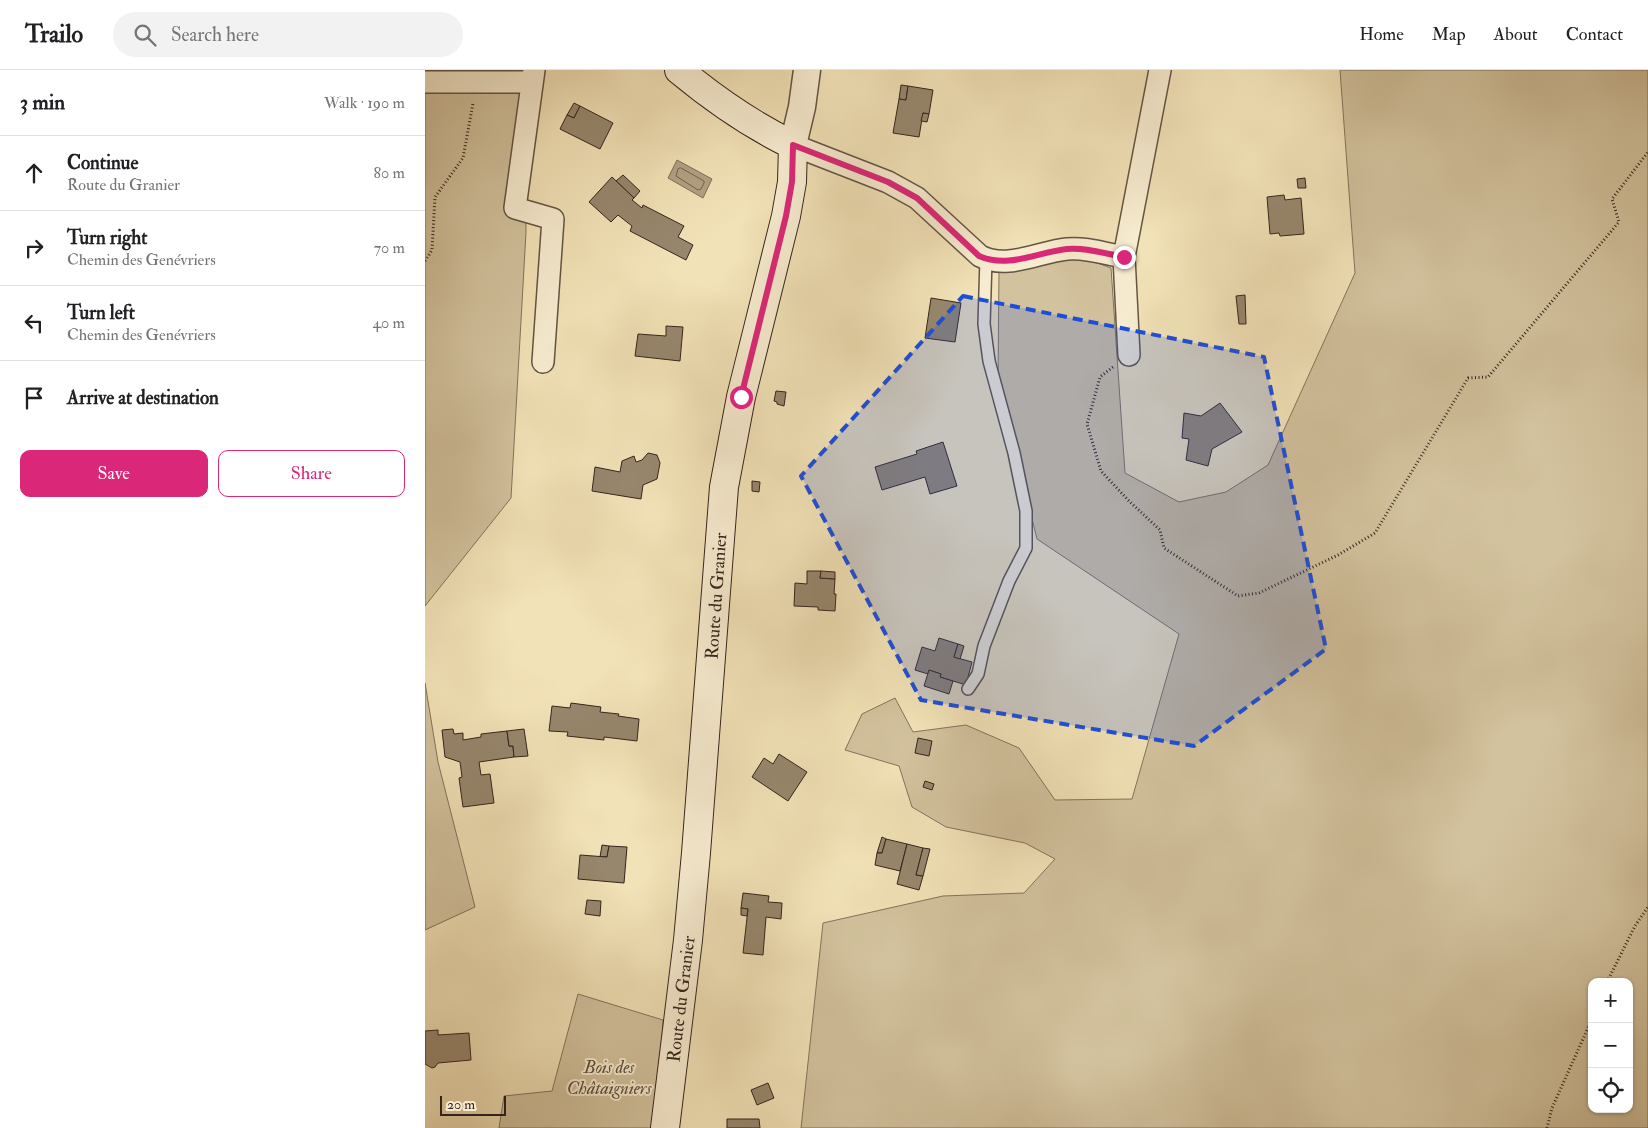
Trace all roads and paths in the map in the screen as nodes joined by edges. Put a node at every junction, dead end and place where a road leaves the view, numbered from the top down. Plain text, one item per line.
1 (679, 70) edge
2 (807, 70) edge
3 (1160, 70) edge
4 (533, 76) edge
5 (476, 81) junction
6 (425, 82) edge
7 (793, 145) junction
8 (1648, 152) edge
9 (1124, 257) junction
10 (986, 259) junction
11 (425, 260) edge
12 (1129, 355) joint
13 (543, 362) dead end
14 (968, 689) dead end
15 (1648, 907) edge
16 (1609, 978) edge
17 (1590, 1023) edge
18 (665, 1128) edge
19 (1547, 1128) edge

1 - 7 main road
2 - 7 street, Route du Granier
3 - 9 street
4 - 5 street
4 - 13 street
5 - 6 street
5 - 11 path
7 - 10 street
7 - 18 main road, Route du Granier
8 - 12 path
9 - 10 street
9 - 12 street
10 - 14 lane
15 - 16 path
17 - 19 path

